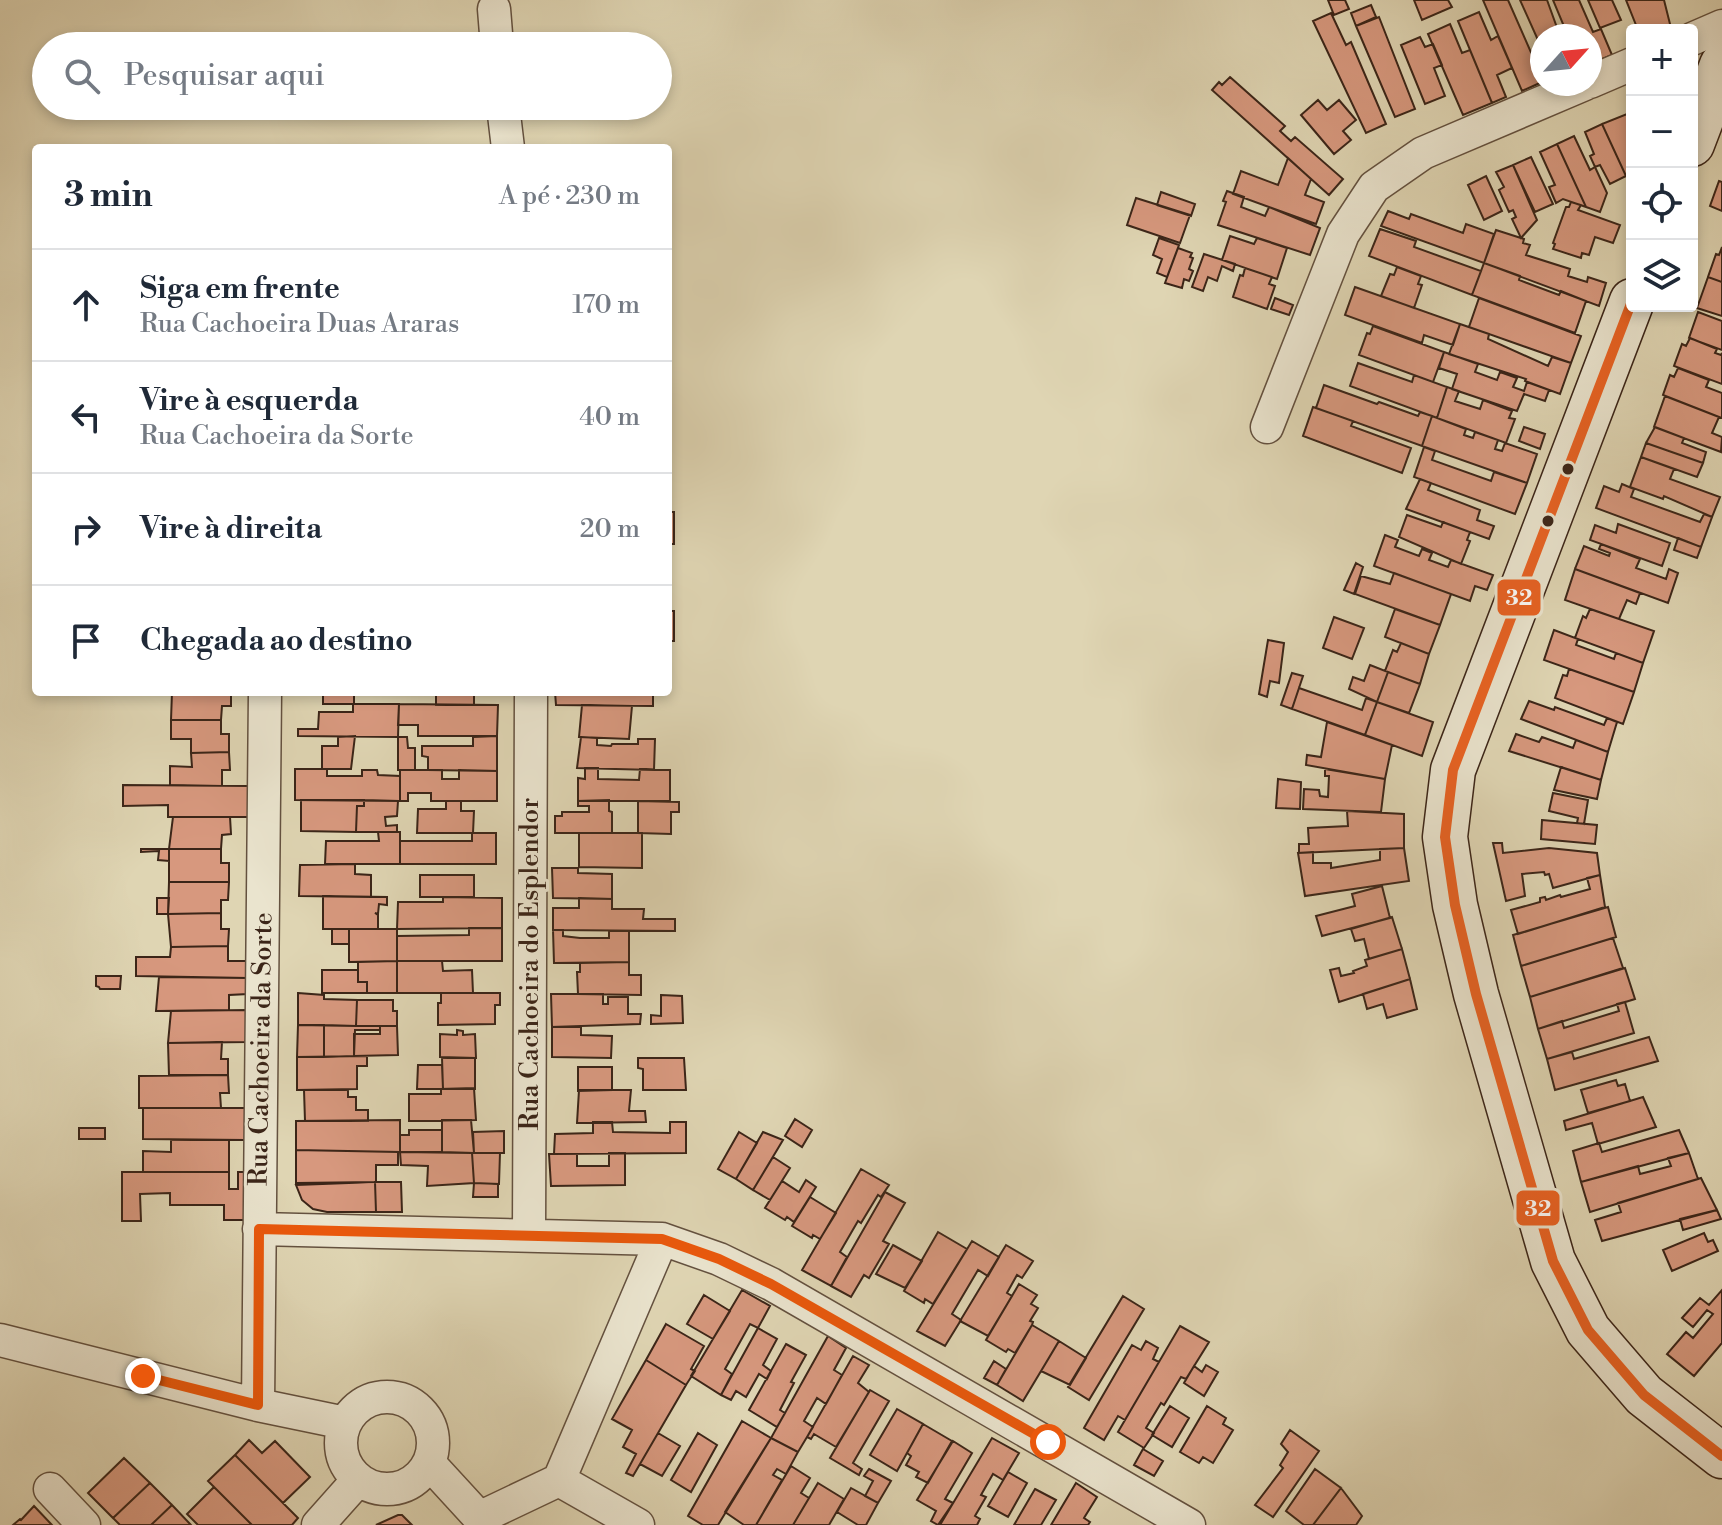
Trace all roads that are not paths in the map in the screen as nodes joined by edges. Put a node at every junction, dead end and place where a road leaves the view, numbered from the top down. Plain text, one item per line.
1 (494, 9) dead end
2 (1722, 26) edge
3 (496, 32) edge
4 (1698, 36) edge
5 (1722, 65) edge
6 (1626, 67) edge
7 (1602, 77) edge
8 (1557, 96) edge
9 (505, 120) edge
10 (1698, 128) edge
11 (508, 144) edge
12 (1628, 312) edge
13 (1267, 427) dead end
14 (265, 696) edge
15 (531, 696) edge
16 (259, 1229) junction
17 (529, 1235) junction
18 (662, 1239) junction
19 (0, 1340) edge
20 (258, 1405) junction
21 (345, 1423) junction
22 (1722, 1456) edge
23 (430, 1464) junction
24 (358, 1480) junction
25 (559, 1480) junction
26 (50, 1489) dead end
27 (482, 1521) edge
28 (84, 1525) edge
29 (318, 1525) edge
30 (638, 1525) edge
31 (1189, 1525) edge

1 - 3 street
2 - 4 street
5 - 10 street
6 - 7 street
8 - 13 street
9 - 11 street
12 - 22 street
14 - 16 street, Rua Cachoeira da Sorte
15 - 17 street, Rua Cachoeira do Esplendor
16 - 17 street
16 - 20 street, Rua Cachoeira da Sorte
17 - 18 street
18 - 25 street
18 - 31 street
19 - 20 street
20 - 21 street
21 - 23 street
21 - 24 street
23 - 24 street
23 - 27 street
24 - 29 street
25 - 27 street
25 - 30 street
26 - 28 street

